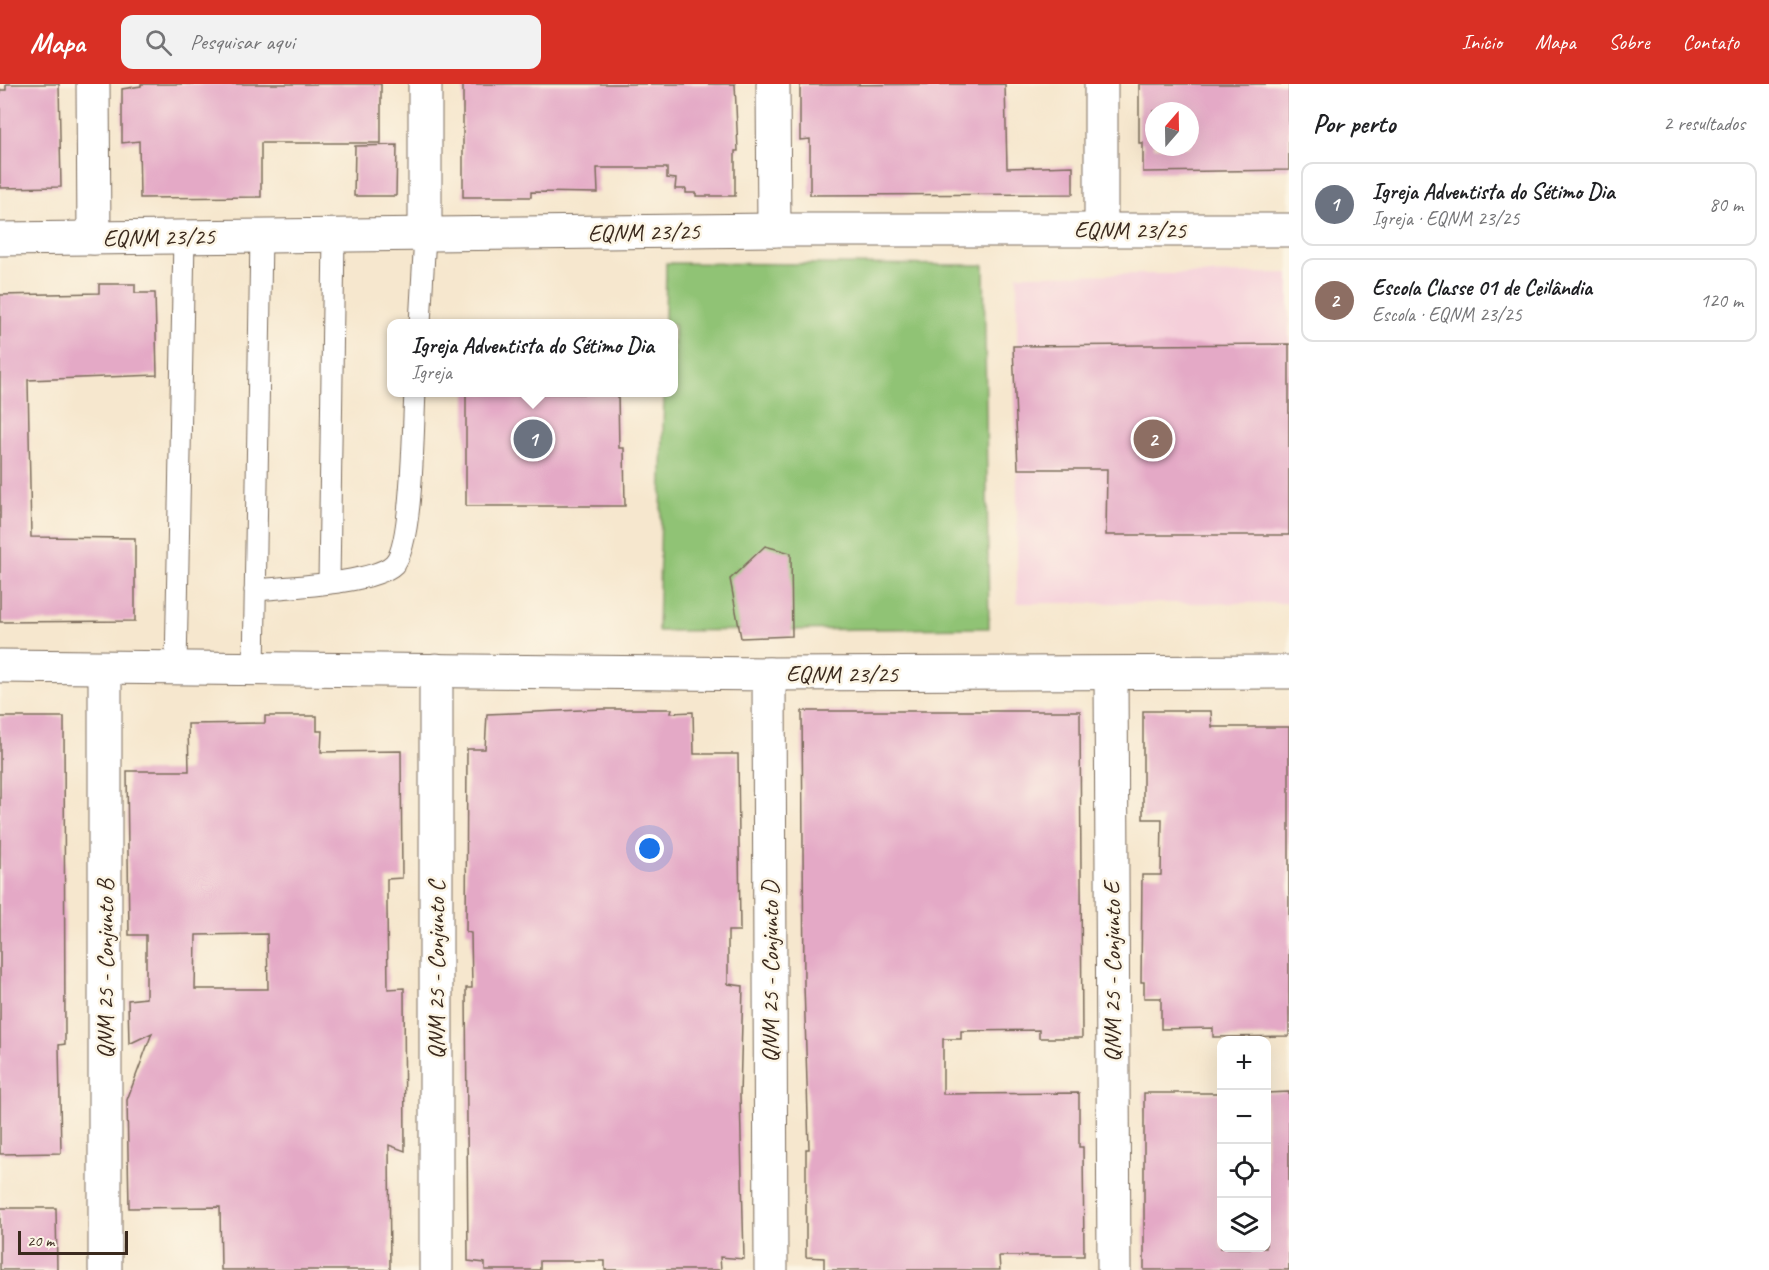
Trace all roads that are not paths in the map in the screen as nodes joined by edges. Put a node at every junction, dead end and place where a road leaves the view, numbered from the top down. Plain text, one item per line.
1 (93, 84) edge
2 (425, 84) edge
3 (773, 84) edge
4 (1101, 84) edge
5 (774, 230) junction
6 (1101, 230) junction
7 (1289, 230) edge
8 (425, 235) junction
9 (261, 236) junction
10 (334, 236) junction
11 (184, 237) junction
12 (94, 238) junction
13 (0, 239) edge
14 (420, 319) edge
15 (415, 397) edge
16 (329, 583) junction
17 (255, 590) junction
18 (0, 666) edge
19 (105, 668) junction
20 (176, 668) junction
21 (254, 669) junction
22 (436, 670) junction
23 (1289, 672) edge
24 (769, 674) junction
25 (1111, 674) junction
26 (105, 1270) edge
27 (436, 1270) edge
28 (771, 1270) edge
29 (1114, 1270) edge

1 - 12 street
2 - 8 street
3 - 5 street
4 - 6 street
5 - 6 street, EQNM 23/25
5 - 8 street, EQNM 23/25
6 - 7 street, EQNM 23/25
8 - 10 street, EQNM 23/25
8 - 14 lane
9 - 10 street, EQNM 23/25
9 - 11 street, EQNM 23/25
9 - 17 lane
10 - 16 lane
11 - 12 street, EQNM 23/25
11 - 20 lane
12 - 13 street, EQNM 23/25
15 - 16 lane
16 - 17 lane
17 - 21 lane
18 - 19 street, EQNM 23/25
19 - 20 street, EQNM 23/25
19 - 26 street, QNM 25 - Conjunto B
20 - 21 street, EQNM 23/25
21 - 22 street, EQNM 23/25
22 - 24 street, EQNM 23/25
22 - 27 street, QNM 25 - Conjunto C
23 - 25 street, EQNM 23/25
24 - 25 street, EQNM 23/25
24 - 28 street, QNM 25 - Conjunto D
25 - 29 street, QNM 25 - Conjunto E

